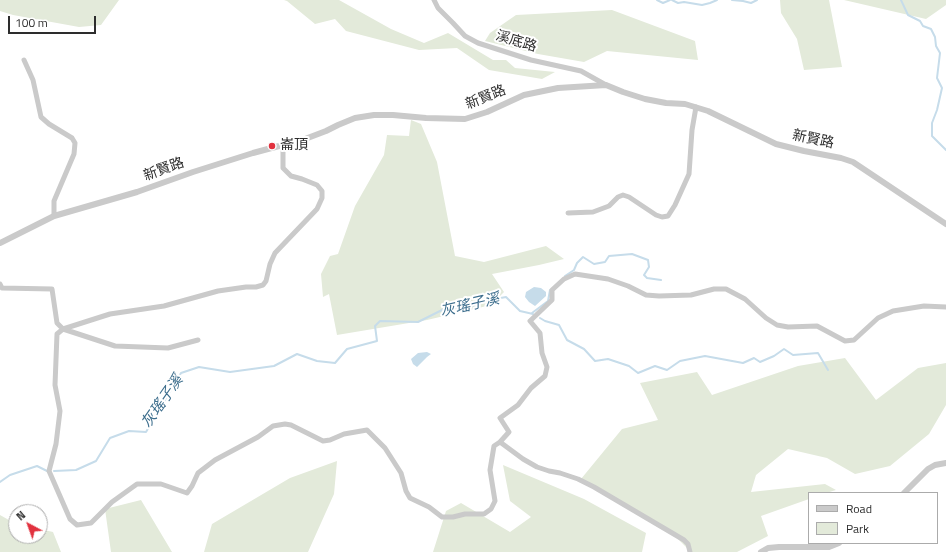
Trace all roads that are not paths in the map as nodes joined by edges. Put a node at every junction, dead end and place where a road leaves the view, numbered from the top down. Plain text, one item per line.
1 (434, 0) edge
2 (24, 60) dead end
3 (606, 85) junction
4 (696, 107) junction
5 (283, 145) junction
6 (568, 213) dead end
7 (54, 216) junction
8 (946, 224) edge
9 (0, 243) edge
10 (0, 284) edge
11 (946, 307) edge
12 (63, 329) junction
13 (198, 340) dead end
14 (500, 442) junction
15 (946, 463) edge
16 (905, 492) edge
17 (836, 544) edge
18 (690, 552) edge
19 (761, 552) edge

1 - 3 street, 溪底路
2 - 7 street
3 - 4 street, 新賢路
3 - 5 street, 新賢路
4 - 6 street
4 - 8 street, 新賢路
5 - 7 street, 新賢路
5 - 12 street
7 - 9 street, 新賢路
10 - 12 street
11 - 14 street
12 - 13 street
12 - 14 street
14 - 18 street
15 - 16 street
17 - 19 street

